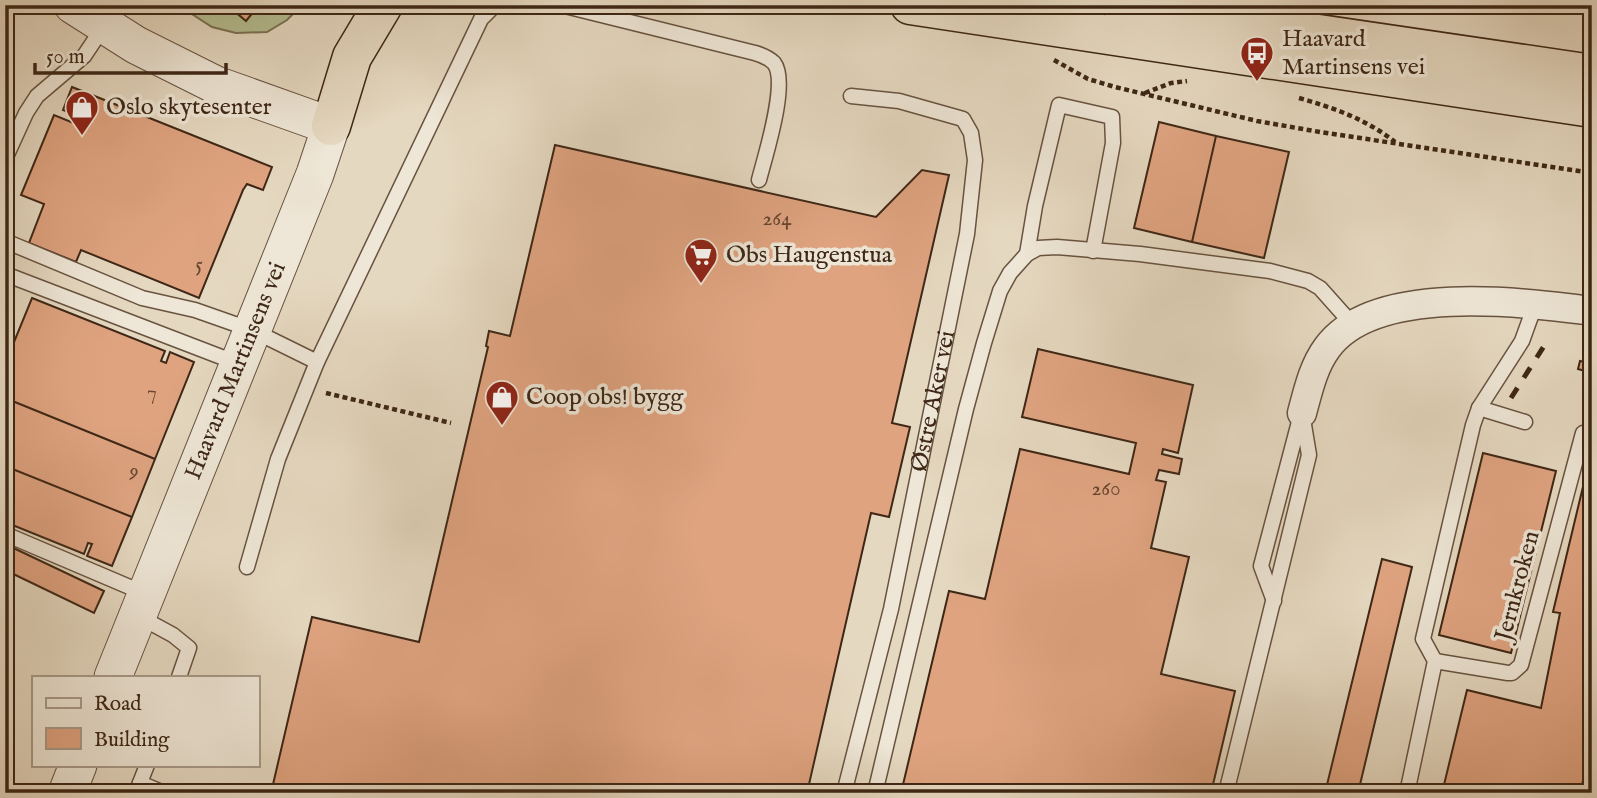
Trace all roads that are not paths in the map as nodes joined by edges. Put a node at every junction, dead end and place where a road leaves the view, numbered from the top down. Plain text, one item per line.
1 (74, 5) edge
2 (352, 5) edge
3 (383, 5) edge
4 (495, 5) edge
5 (561, 5) edge
6 (910, 5) edge
7 (1121, 5) edge
8 (104, 25) junction
9 (352, 57) junction
10 (1592, 74) edge
11 (851, 96) dead end
12 (1592, 108) edge
13 (331, 126) junction
14 (5, 159) edge
15 (759, 180) dead end
16 (5, 241) edge
17 (1093, 251) junction
18 (1027, 254) junction
19 (5, 274) edge
20 (1535, 305) junction
21 (1592, 311) edge
22 (1353, 325) junction
23 (252, 330) junction
24 (317, 362) junction
25 (238, 364) junction
26 (1479, 408) junction
27 (1302, 413) junction
28 (1525, 422) dead end
29 (1583, 433) dead end
30 (5, 534) edge
31 (247, 567) dead end
32 (1274, 601) junction
33 (142, 605) junction
34 (1435, 661) junction
35 (113, 676) edge
36 (178, 676) edge
37 (78, 766) edge
38 (147, 766) edge
39 (138, 788) edge
40 (66, 793) edge
41 (164, 793) edge
42 (844, 793) edge
43 (876, 793) edge
44 (1226, 793) edge
45 (1407, 793) edge

1 - 8 street
2 - 9 highway
3 - 9 highway
4 - 24 lane
5 - 15 lane
6 - 12 highway
7 - 10 highway
8 - 13 street
8 - 14 lane
9 - 13 highway
11 - 42 lane, Østre Aker vei
13 - 23 street, Haavard Martinsens vei
16 - 23 lane
17 - 18 lane
17 - 18 lane, Østre Aker vei
17 - 22 lane
18 - 43 lane, Østre Aker vei
19 - 25 lane
20 - 21 street
20 - 22 street
20 - 26 lane
22 - 27 street
23 - 24 lane
23 - 25 street, Haavard Martinsens vei
24 - 31 lane
25 - 33 street, Haavard Martinsens vei
26 - 28 lane
26 - 34 lane
27 - 32 lane
27 - 32 lane
29 - 34 lane, Jernkroken
30 - 33 lane
32 - 44 lane
33 - 35 street, Haavard Martinsens vei
33 - 36 lane
34 - 45 lane
37 - 40 street
38 - 39 lane
39 - 41 lane

